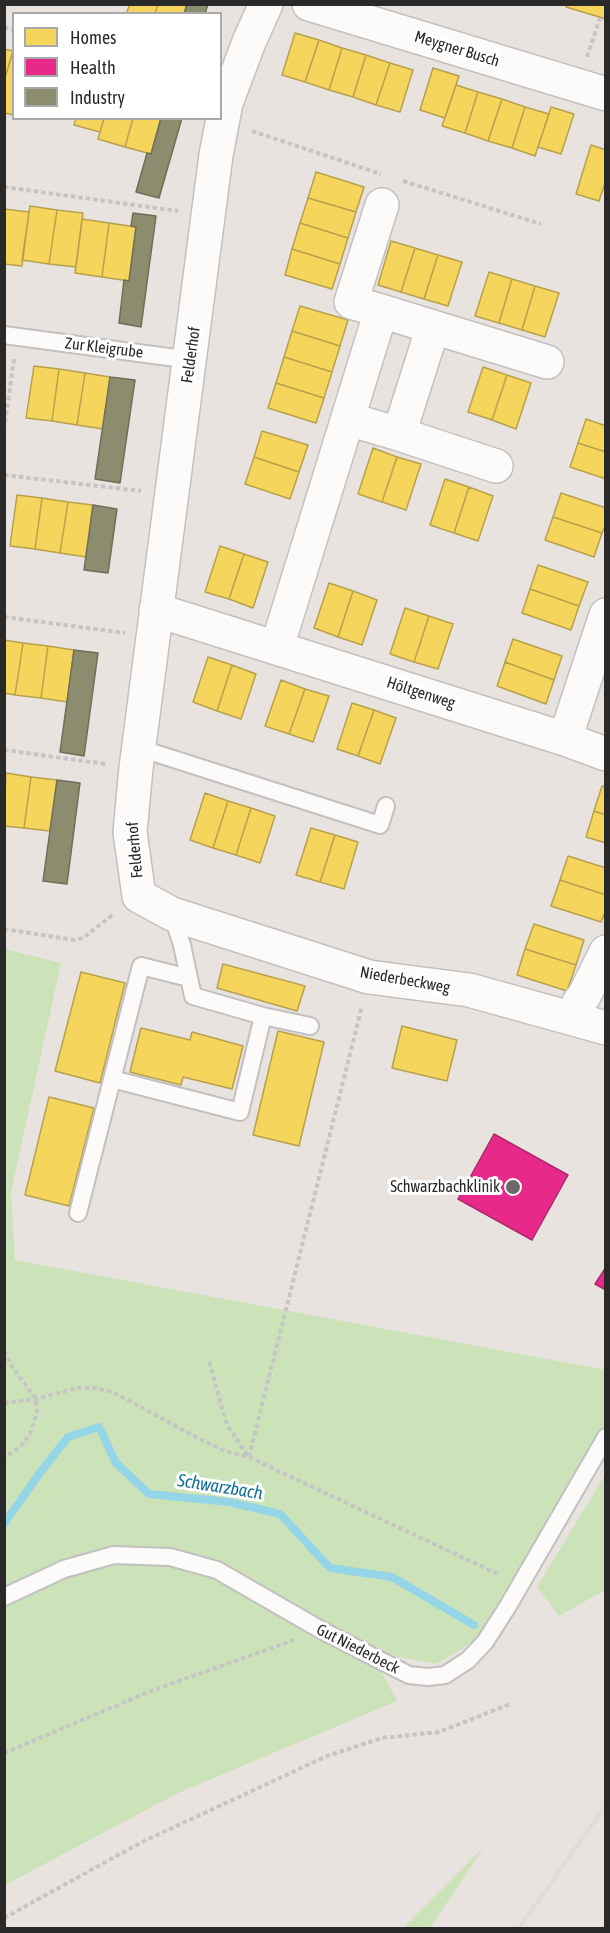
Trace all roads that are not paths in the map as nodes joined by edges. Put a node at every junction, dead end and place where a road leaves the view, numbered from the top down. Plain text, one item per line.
1 (266, 4) edge
2 (309, 4) edge
3 (592, 90) edge
4 (382, 205) dead end
5 (381, 312) junction
6 (433, 327) junction
7 (11, 336) edge
8 (191, 360) junction
9 (547, 362) dead end
10 (348, 419) junction
11 (399, 434) junction
12 (495, 466) dead end
13 (606, 615) edge
14 (154, 623) junction
15 (277, 647) junction
16 (565, 739) junction
17 (606, 754) edge
18 (137, 758) junction
19 (386, 806) dead end
20 (139, 896) joint
21 (172, 914) junction
22 (606, 952) edge
23 (189, 978) junction
24 (579, 1002) dead end
25 (263, 1016) junction
26 (310, 1026) dead end
27 (606, 1028) edge
28 (112, 1079) junction
29 (78, 1213) dead end
30 (606, 1437) edge
31 (4, 1597) edge

1 - 8 street, Felderhof
2 - 3 street, Meygner Busch
4 - 5 street
5 - 6 street
5 - 10 street
6 - 9 street
6 - 11 street
7 - 8 lane, Zur Kleigrube
8 - 14 street, Felderhof
10 - 11 street
10 - 15 street
11 - 12 street
13 - 16 street
14 - 15 street, Höltgenweg
14 - 18 street, Felderhof
15 - 16 street, Höltgenweg
16 - 17 street, Höltgenweg
18 - 19 lane
18 - 20 street, Felderhof
20 - 21 street, Niederbeckweg
21 - 23 lane
21 - 27 street, Niederbeckweg
22 - 24 street
23 - 25 lane
23 - 28 lane
25 - 26 lane
25 - 28 lane
28 - 29 lane
30 - 31 lane, Gut Niederbeck

